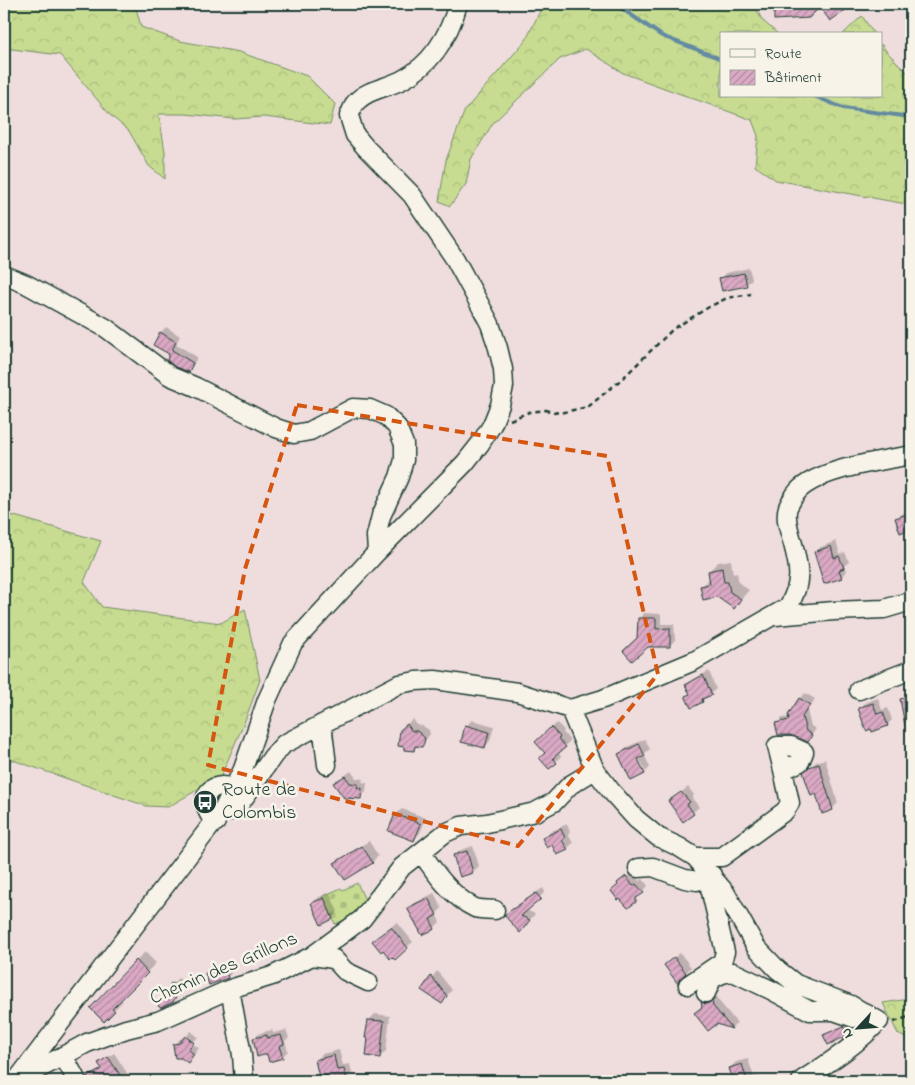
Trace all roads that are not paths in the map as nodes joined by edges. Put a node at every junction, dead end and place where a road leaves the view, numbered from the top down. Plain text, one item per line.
1 (458, 4) edge
2 (4, 275) edge
3 (911, 455) edge
4 (377, 552) junction
5 (911, 601) edge
6 (775, 616) junction
7 (911, 670) edge
8 (859, 690) dead end
9 (570, 709) junction
10 (322, 724) junction
11 (328, 765) dead end
12 (595, 770) junction
13 (783, 770) dead end
14 (219, 816) junction
15 (421, 852) junction
16 (695, 857) junction
17 (638, 868) dead end
18 (712, 875) junction
19 (495, 910) dead end
20 (312, 956) junction
21 (368, 982) dead end
22 (688, 986) dead end
23 (230, 989) junction
24 (706, 993) dead end
25 (874, 1026) junction
26 (64, 1057) junction
27 (20, 1076) edge
28 (77, 1081) edge
29 (244, 1081) edge
30 (801, 1081) edge

1 - 4 street
2 - 4 street
3 - 6 street
4 - 14 street
5 - 6 street
6 - 9 street
7 - 8 street
9 - 10 street
9 - 12 street
10 - 11 street
10 - 14 street
12 - 15 street, Chemin des Grillons
12 - 16 street
13 - 16 street
14 - 27 street
15 - 19 street
15 - 20 street, Chemin des Grillons
16 - 18 street
17 - 18 street
18 - 22 street
18 - 25 street
20 - 21 street
20 - 23 street, Chemin des Grillons
23 - 26 street, Chemin des Grillons
23 - 29 street
24 - 25 street
25 - 30 street
26 - 27 street, Chemin des Grillons
26 - 28 street

